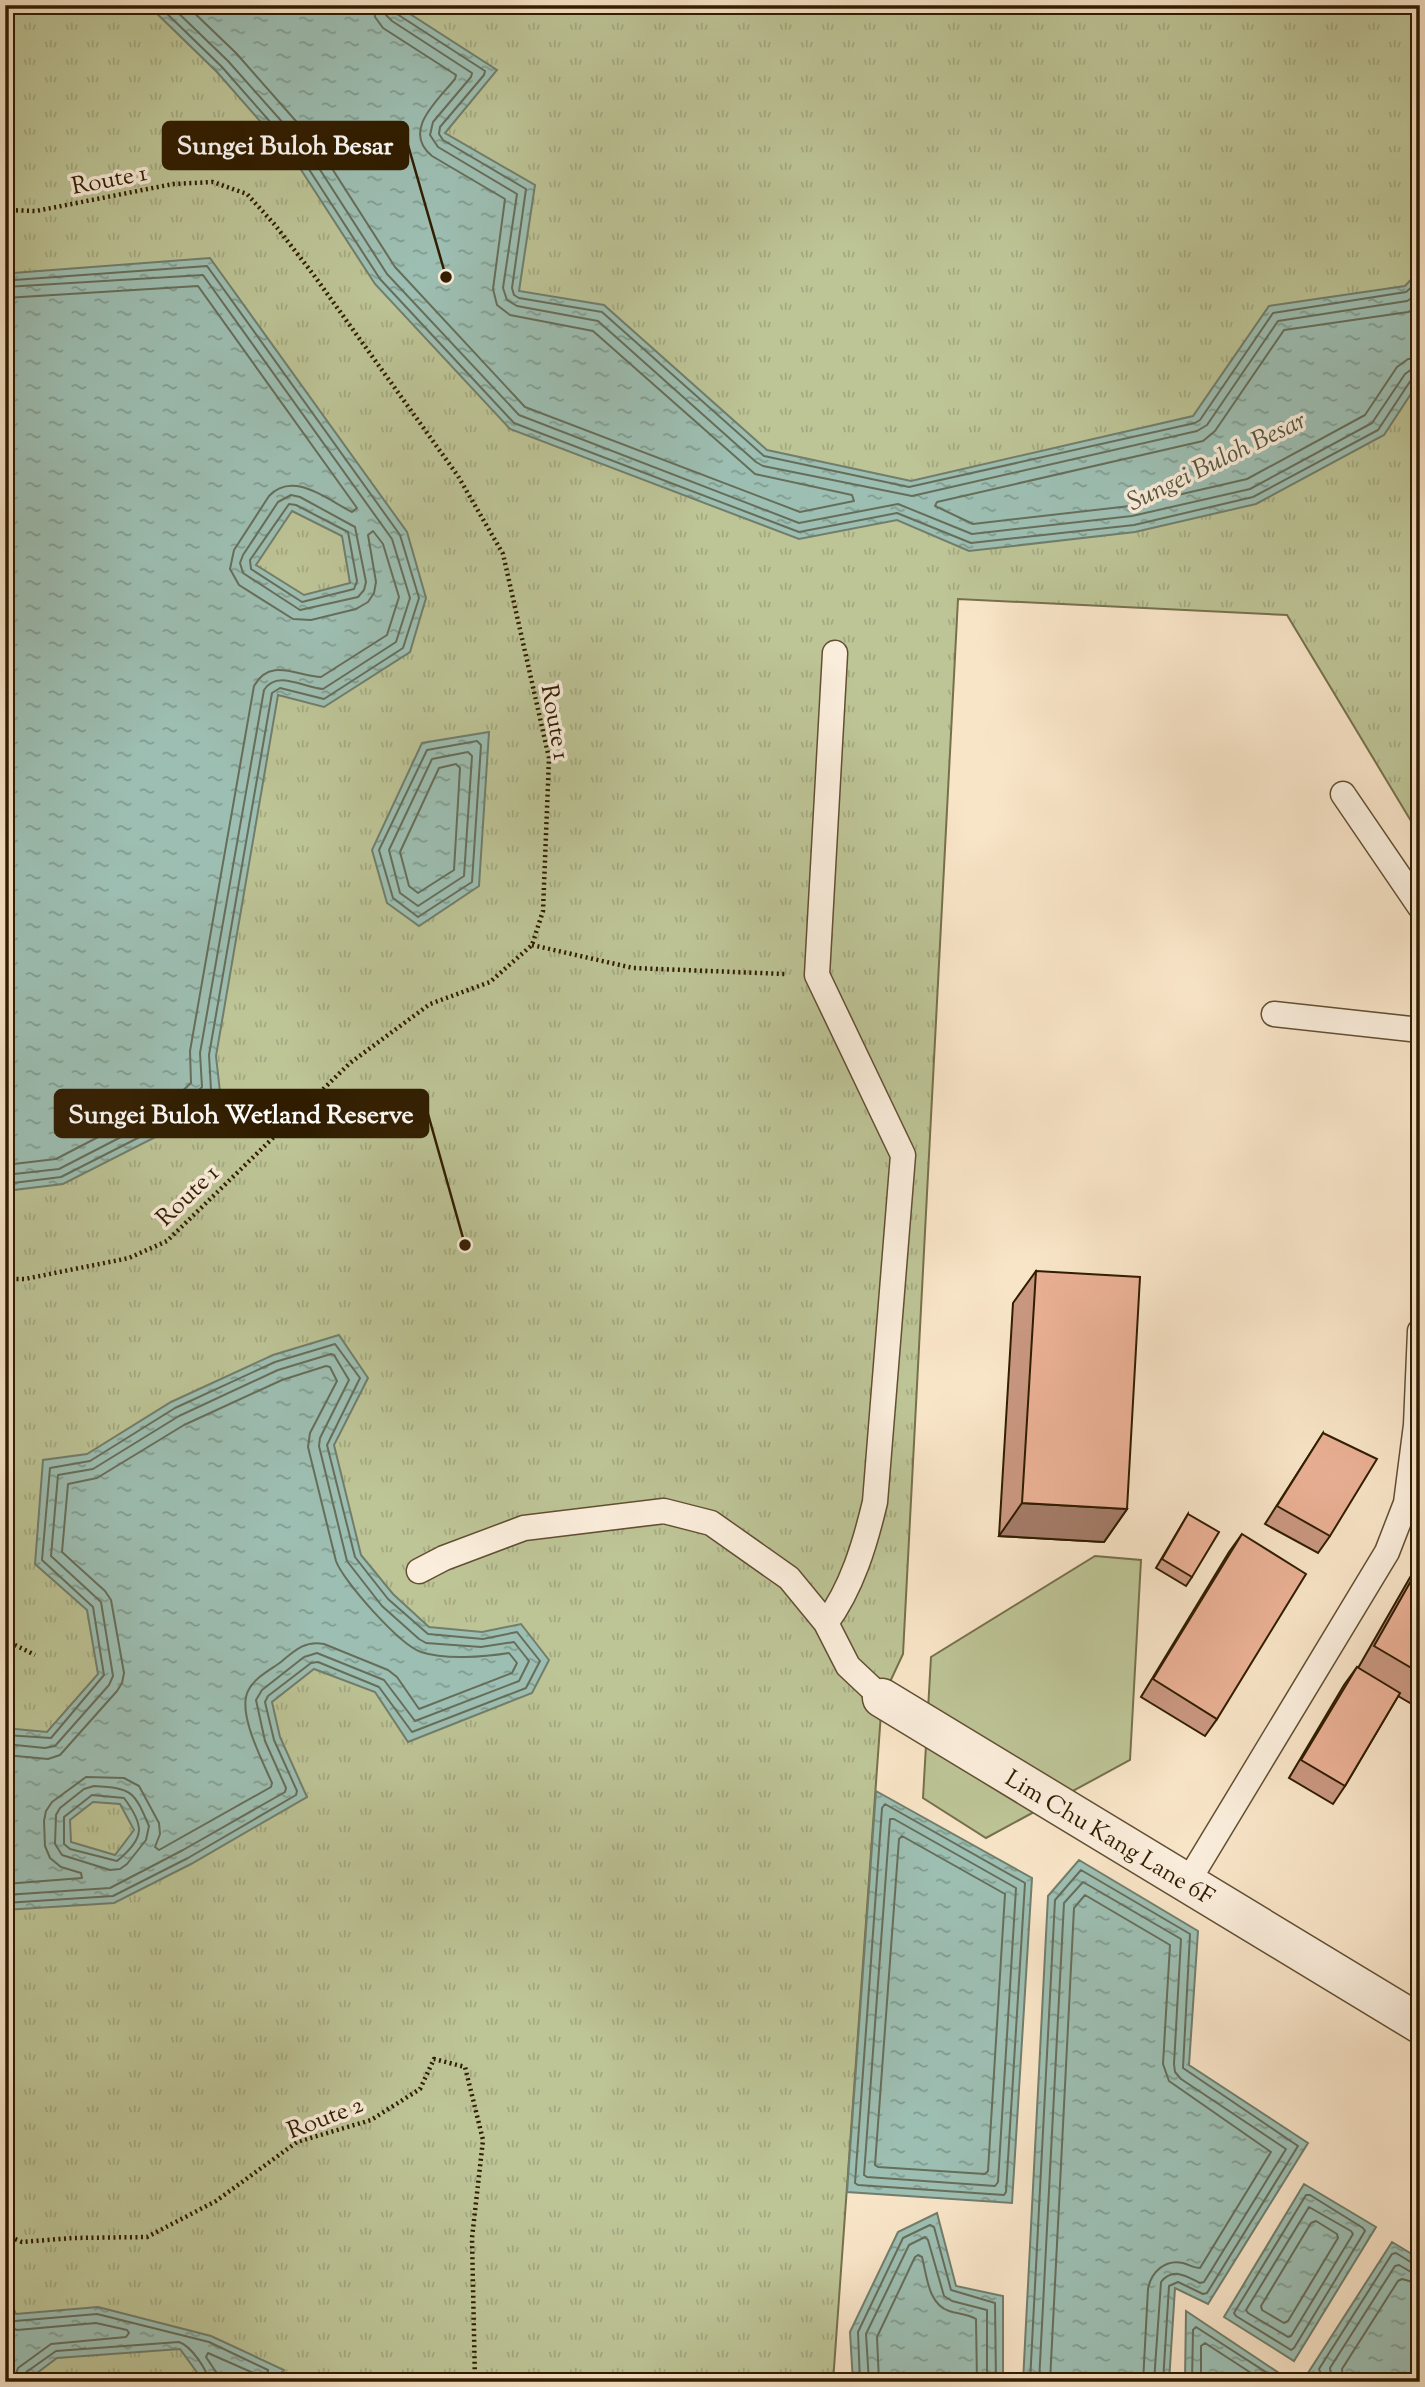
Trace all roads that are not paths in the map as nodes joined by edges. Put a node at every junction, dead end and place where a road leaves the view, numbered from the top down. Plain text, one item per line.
1 (835, 653) dead end
2 (1343, 794) dead end
3 (1420, 907) edge
4 (1274, 1014) dead end
5 (1420, 1030) edge
6 (1420, 1331) edge
7 (419, 1571) dead end
8 (826, 1623) junction
9 (882, 1698) joint
10 (1186, 1883) junction
11 (1420, 2024) edge

1 - 8 lane
2 - 3 lane
4 - 5 lane
6 - 10 lane
7 - 8 lane, Lim Chu Kang Lane 6F
8 - 9 lane, Lim Chu Kang Lane 6F
9 - 10 street, Lim Chu Kang Lane 6F
10 - 11 street, Lim Chu Kang Lane 6F

